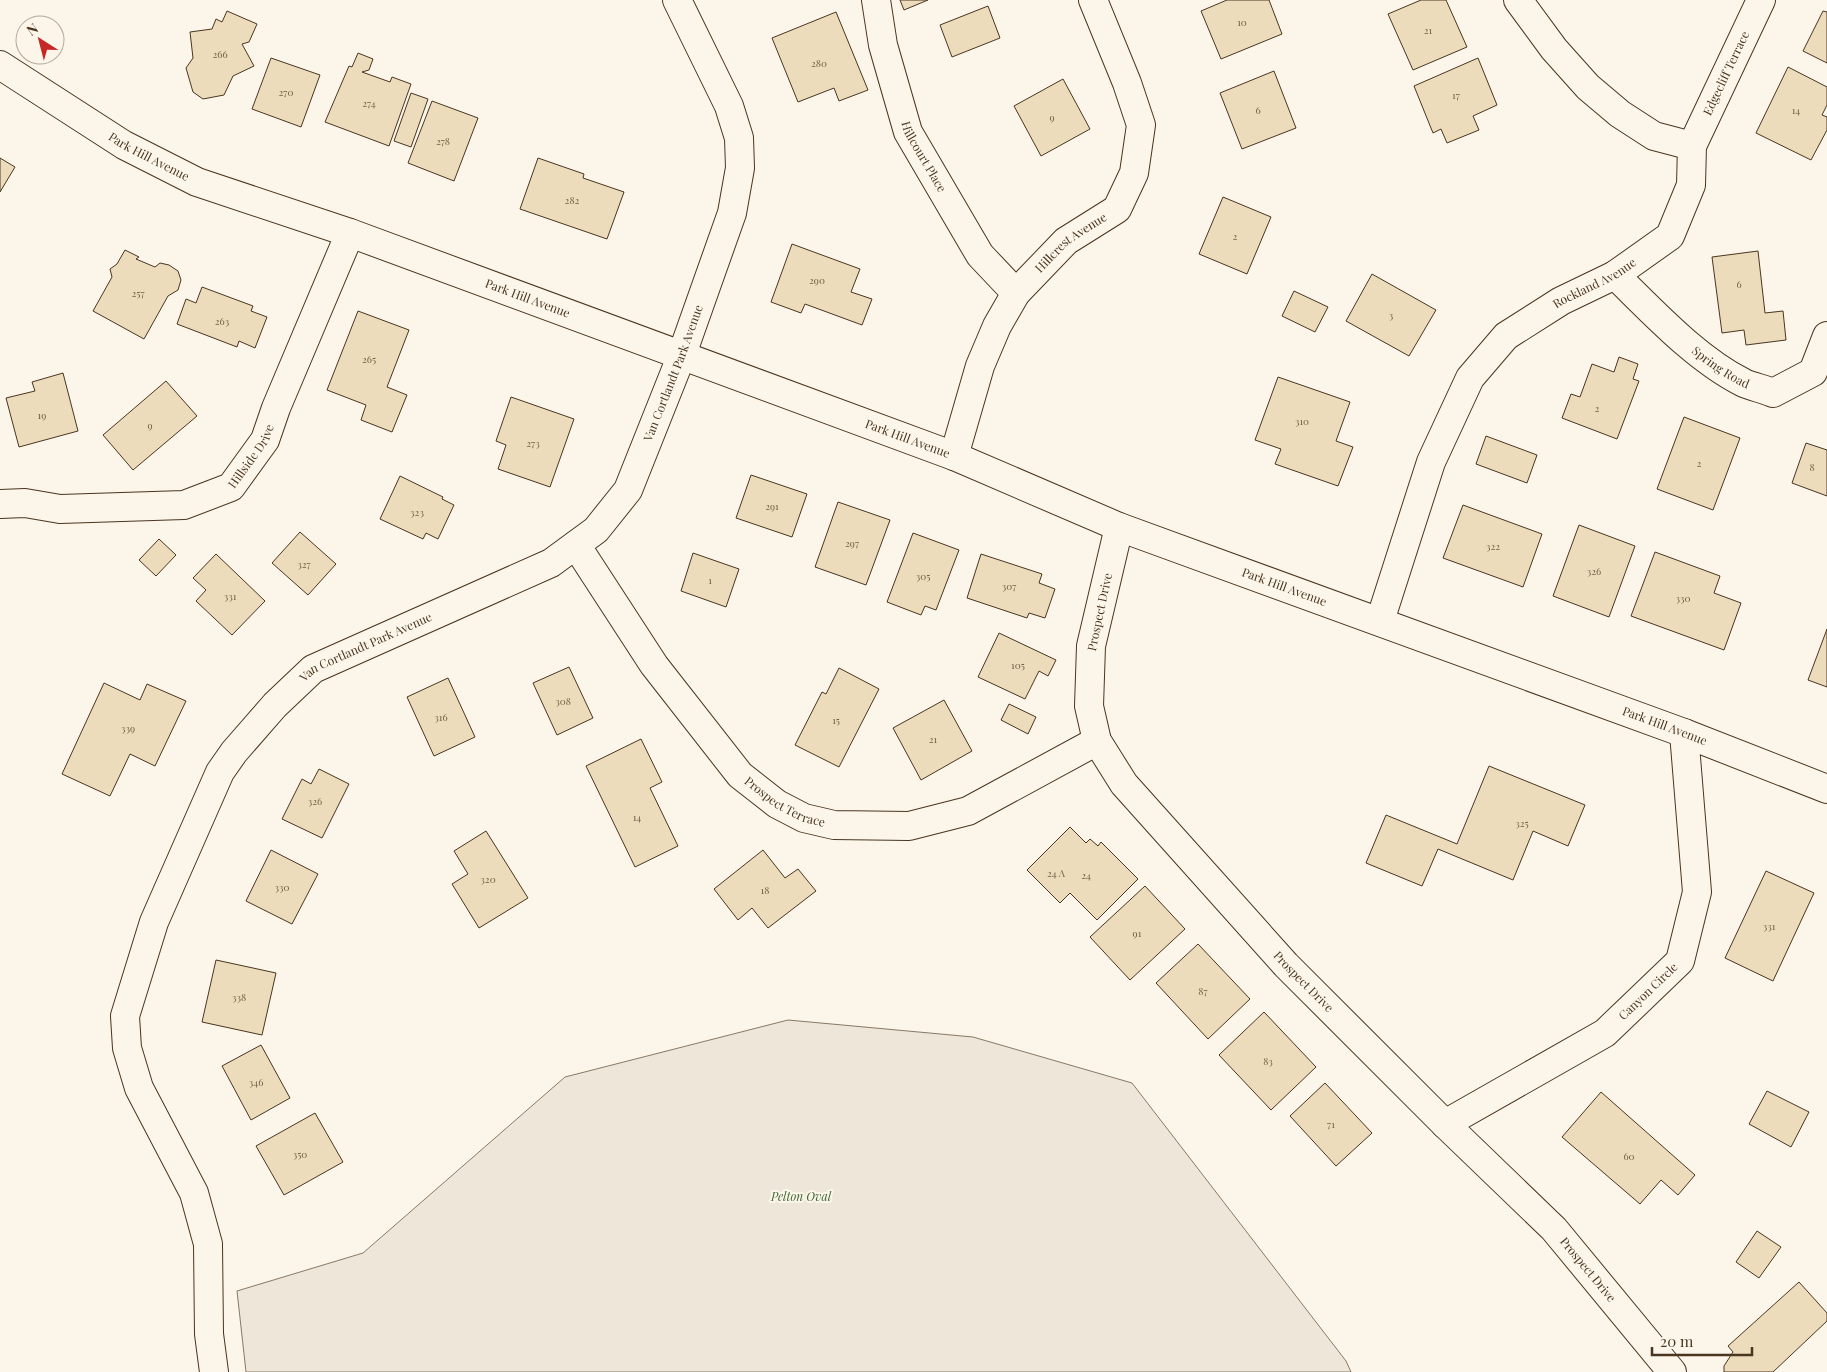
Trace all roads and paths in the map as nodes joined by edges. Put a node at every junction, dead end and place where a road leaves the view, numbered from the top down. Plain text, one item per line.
1 (676, 0) edge
2 (876, 0) edge
3 (1093, 0) edge
4 (1518, 0) edge
5 (1761, 0) edge
6 (0, 65) edge
7 (1692, 146) junction
8 (350, 233) junction
9 (1615, 275) junction
10 (1016, 293) junction
11 (1827, 336) edge
12 (681, 357) junction
13 (954, 456) junction
14 (0, 504) edge
15 (1119, 527) junction
16 (576, 545) junction
17 (1380, 621) junction
18 (1684, 732) junction
19 (1097, 742) junction
20 (1827, 790) edge
21 (1444, 1124) junction
22 (214, 1372) edge
23 (1672, 1372) edge

1 - 12 street, Van Cortlandt Park Avenue
2 - 10 street, Hillcourt Place
3 - 10 street, Hillcrest Avenue
4 - 7 street
5 - 7 street, Edgecliff Terrace
6 - 8 street, Park Hill Avenue
7 - 9 street, Rockland Avenue
8 - 12 street, Park Hill Avenue
8 - 14 street, Hillside Drive
9 - 11 street, Spring Road
9 - 17 street, Rockland Avenue
10 - 13 street, Hillcrest Avenue
12 - 13 street, Park Hill Avenue
12 - 16 street, Van Cortlandt Park Avenue
13 - 15 street, Park Hill Avenue
15 - 17 street, Park Hill Avenue
15 - 19 street, Prospect Drive
16 - 19 street, Prospect Terrace
16 - 22 street, Van Cortlandt Park Avenue
17 - 18 street, Park Hill Avenue
18 - 20 street, Park Hill Avenue
18 - 21 street, Canyon Circle
19 - 21 street, Prospect Drive
21 - 23 street, Prospect Drive

